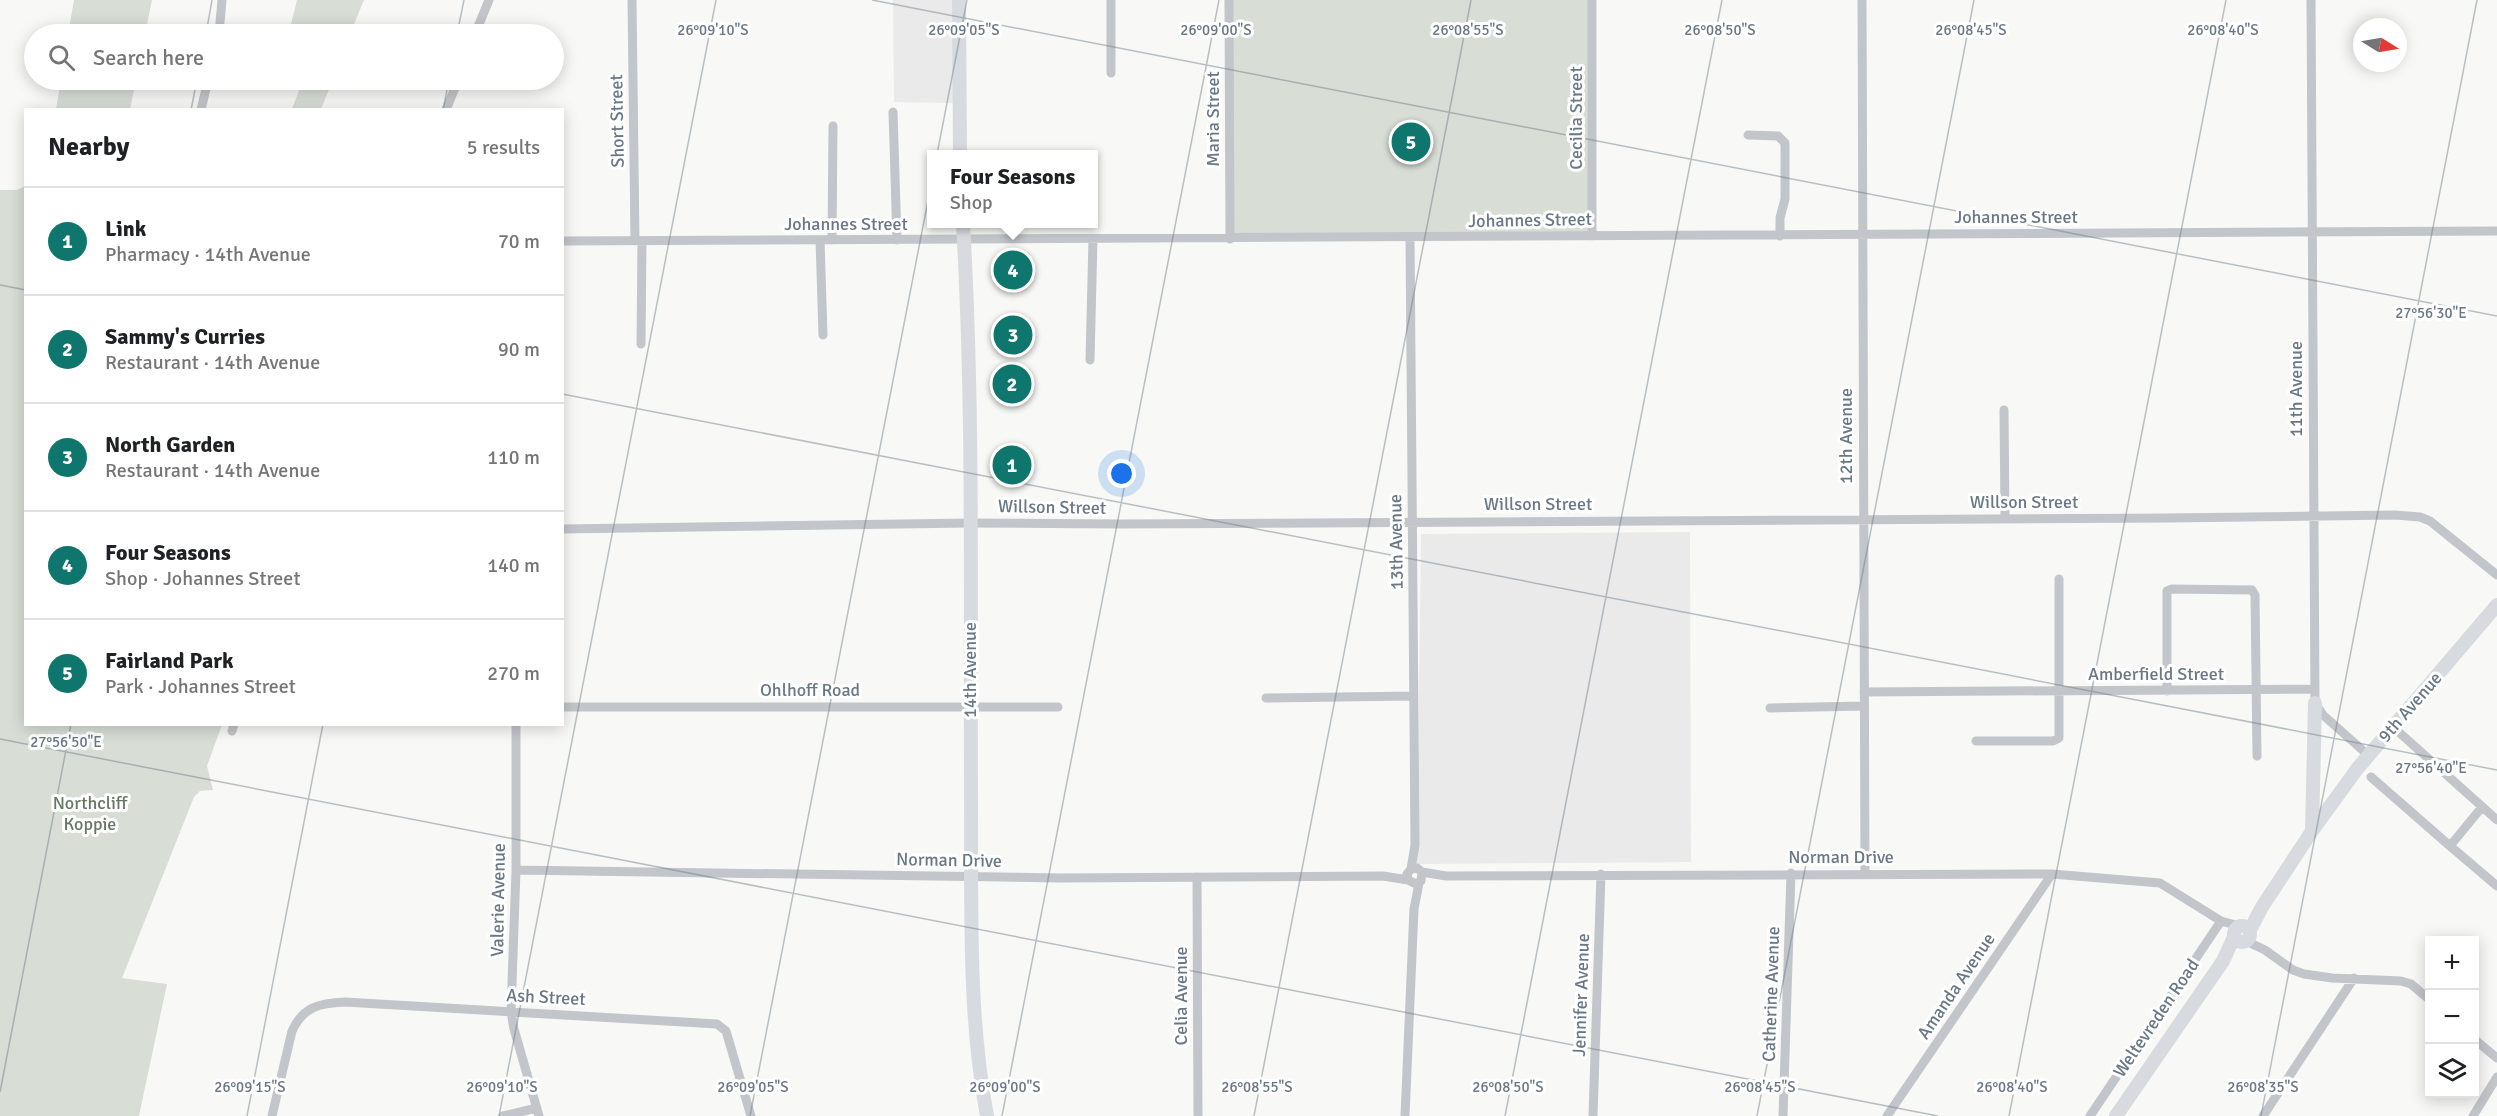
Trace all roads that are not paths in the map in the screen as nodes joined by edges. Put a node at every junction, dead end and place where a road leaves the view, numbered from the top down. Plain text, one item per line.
1 (222, 0) edge
2 (489, 0) edge
3 (632, 0) edge
4 (959, 0) edge
5 (1112, 0) edge
6 (1229, 0) edge
7 (1592, 0) edge
8 (1862, 0) edge
9 (2311, 0) edge
10 (220, 24) edge
11 (479, 24) edge
12 (1111, 73) dead end
13 (206, 90) edge
14 (454, 90) edge
15 (201, 108) edge
16 (447, 108) edge
17 (893, 112) dead end
18 (833, 126) dead end
19 (1748, 135) dead end
20 (960, 150) edge
21 (963, 228) edge
22 (2497, 231) edge
23 (2312, 232) junction
24 (1862, 235) junction
25 (1592, 236) junction
26 (1780, 236) junction
27 (1230, 238) junction
28 (1410, 238) junction
29 (1093, 239) junction
30 (820, 240) junction
31 (832, 240) junction
32 (897, 240) junction
33 (964, 240) junction
34 (564, 241) edge
35 (639, 241) junction
36 (824, 335) dead end
37 (641, 344) dead end
38 (1090, 360) dead end
39 (2004, 410) dead end
40 (2314, 516) junction
41 (1862, 519) junction
42 (2005, 519) junction
43 (1412, 521) junction
44 (969, 523) junction
45 (564, 529) edge
46 (2496, 576) edge
47 (2060, 579) dead end
48 (2495, 610) edge
49 (2255, 690) junction
50 (2059, 691) junction
51 (2167, 691) junction
52 (1864, 692) junction
53 (1414, 696) junction
54 (2315, 696) junction
55 (1266, 698) dead end
56 (971, 706) junction
57 (1864, 706) junction
58 (564, 707) edge
59 (1058, 707) dead end
60 (1770, 708) dead end
61 (516, 726) edge
62 (2392, 726) junction
63 (1976, 741) dead end
64 (2368, 755) junction
65 (2257, 756) dead end
66 (2371, 777) dead end
67 (2482, 807) junction
68 (2497, 820) edge
69 (2312, 831) junction
70 (2450, 846) junction
71 (516, 870) junction
72 (1791, 873) junction
73 (1865, 873) junction
74 (1601, 874) junction
75 (2052, 874) junction
76 (1415, 876) junction
77 (972, 877) junction
78 (1197, 877) junction
79 (2497, 886) edge
80 (2223, 921) junction
81 (2243, 933) junction
82 (2354, 978) junction
83 (2425, 996) edge
84 (511, 1012) junction
85 (2479, 1042) edge
86 (2497, 1058) edge
87 (2497, 1077) edge
88 (538, 1112) edge
89 (272, 1116) edge
90 (503, 1116) edge
91 (751, 1116) edge
92 (987, 1116) edge
93 (1198, 1116) edge
94 (1405, 1116) edge
95 (1593, 1116) edge
96 (1783, 1116) edge
97 (1887, 1116) edge
98 (2090, 1116) edge
99 (2116, 1116) edge
100 (2263, 1116) edge
101 (2473, 1116) edge

1 - 10 street
2 - 11 street
3 - 35 street, Short Street
4 - 20 main road
5 - 12 street
6 - 27 street, Maria Street
7 - 25 street, Cecilia Street
8 - 24 street, 12th Avenue
9 - 23 street, 11th Avenue
13 - 15 street
14 - 16 street
17 - 32 street
18 - 31 street
19 - 26 street
21 - 33 main road, 14th Avenue
22 - 23 street, Johannes Street
23 - 24 street, Johannes Street
23 - 40 street, 11th Avenue
24 - 26 street, Johannes Street
24 - 41 street, 12th Avenue
25 - 26 street, Johannes Street
25 - 28 street, Johannes Street
27 - 28 street, Johannes Street
27 - 29 street, Johannes Street
28 - 43 street, 13th Avenue
29 - 33 street, Johannes Street
29 - 38 street
30 - 31 street, Johannes Street
30 - 35 street, Johannes Street
30 - 36 street
31 - 32 street, Johannes Street
32 - 33 street, Johannes Street
33 - 44 main road, 14th Avenue
34 - 35 street, Johannes Street
35 - 37 street, Short Street
39 - 42 street
40 - 42 street, Willson Street
40 - 46 street, Willson Street
40 - 54 street, 11th Avenue
41 - 42 street, Willson Street
41 - 43 street, Willson Street
41 - 52 street, 12th Avenue
43 - 44 street, Willson Street
43 - 53 street, 13th Avenue
44 - 45 street, Willson Street
44 - 56 main road, 14th Avenue
47 - 50 street
48 - 62 main road, 9th Avenue
49 - 51 street, Amberfield Street
49 - 51 street
49 - 54 street, Amberfield Street
49 - 65 street
50 - 51 street, Amberfield Street
50 - 52 street, Amberfield Street
50 - 63 street
52 - 57 street, 12th Avenue
53 - 55 street
53 - 76 street, 13th Avenue
54 - 64 street
54 - 69 main road
56 - 58 street, Ohlhoff Road
56 - 59 street, Ohlhoff Road
56 - 77 main road, 14th Avenue
57 - 60 street
57 - 73 street, 12th Avenue
61 - 71 street, Valerie Avenue
62 - 64 main road, 9th Avenue
62 - 67 street
64 - 69 main road, 9th Avenue
66 - 70 street
67 - 68 street
67 - 70 street
69 - 81 main road, Weltevreden Road
70 - 79 street
71 - 77 street, Norman Drive
71 - 84 street, Valerie Avenue
72 - 73 street, Norman Drive
72 - 74 street, Norman Drive
72 - 96 street, Catherine Avenue
73 - 75 street, Norman Drive
74 - 76 street, Norman Drive
74 - 95 street, Jennifer Avenue
75 - 80 street, Norman Drive
75 - 97 street, Amanda Avenue
76 - 78 street, Norman Drive
76 - 94 street, 13th Avenue
77 - 78 street, Norman Drive
77 - 92 main road, 14th Avenue
78 - 93 street, Celia Avenue
80 - 81 street, Norman Drive
80 - 98 street, Weltevreden Road
81 - 82 street, Norman Drive
81 - 99 main road, Weltevreden Road
82 - 83 street, Norman Drive
82 - 100 street
84 - 88 street, Valerie Avenue
84 - 89 street, Ash Street
84 - 91 street, Ash Street
85 - 86 street
87 - 101 street
88 - 90 street

